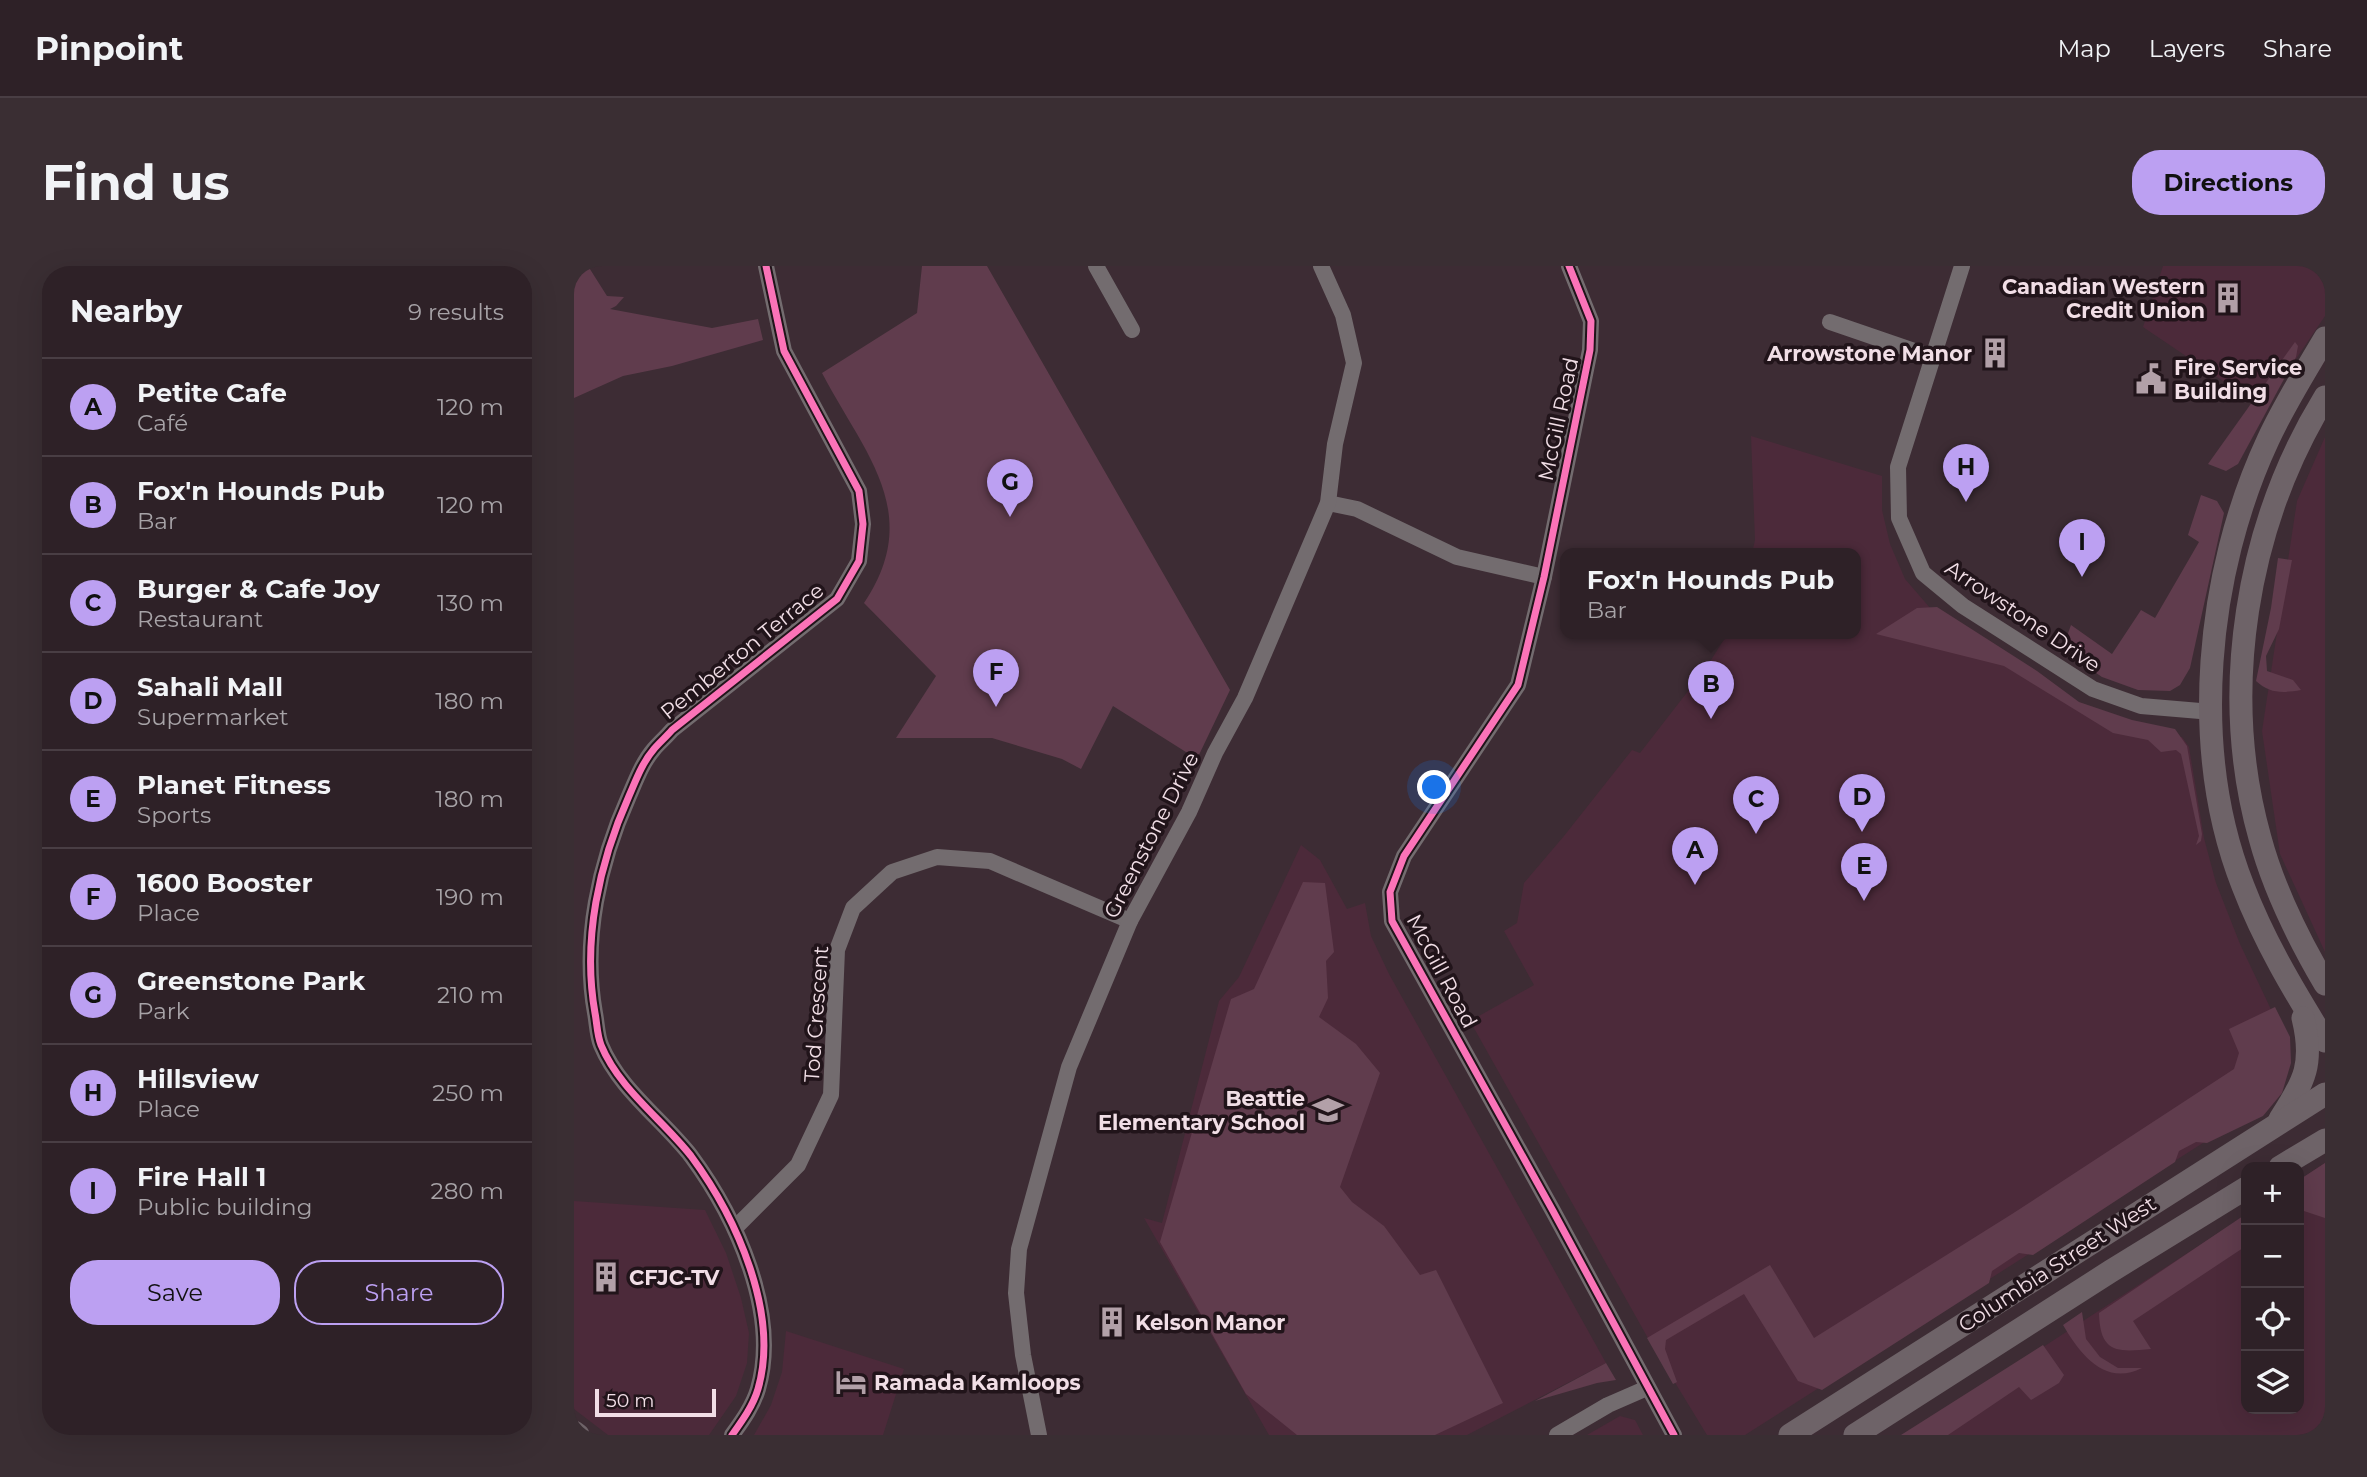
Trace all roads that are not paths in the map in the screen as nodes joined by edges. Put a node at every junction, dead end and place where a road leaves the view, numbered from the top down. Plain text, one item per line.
1 (766, 266) edge
2 (1096, 266) edge
3 (1321, 266) edge
4 (1569, 266) edge
5 (1962, 266) edge
6 (1830, 322) dead end
7 (1132, 330) dead end
8 (2325, 338) edge
9 (1932, 356) junction
10 (2325, 397) edge
11 (1328, 503) junction
12 (1544, 577) junction
13 (2212, 712) junction
14 (1130, 921) junction
15 (2325, 983) edge
16 (2298, 998) junction
17 (2325, 1041) edge
18 (2325, 1094) edge
19 (2276, 1124) junction
20 (2325, 1140) edge
21 (2288, 1162) edge
22 (2241, 1191) edge
23 (735, 1228) junction
24 (1647, 1388) junction
25 (732, 1435) edge
26 (1039, 1435) edge
27 (1557, 1435) edge
28 (1674, 1435) edge
29 (1790, 1435) edge
30 (1855, 1435) edge

1 - 23 street, Pemberton Terrace
2 - 7 street
3 - 11 street, Greenstone Drive
4 - 12 street, McGill Road
5 - 9 street, Arrowstone Drive
6 - 9 street
8 - 13 main road
9 - 13 street, Arrowstone Drive
10 - 15 main road
11 - 12 street
11 - 14 street, Greenstone Drive
12 - 24 street, McGill Road
13 - 16 main road
14 - 23 street, Tod Crescent
14 - 26 street, Greenstone Drive
16 - 17 main road
16 - 19 main road
18 - 19 main road, Columbia Street West
19 - 29 main road, Columbia Street West
20 - 21 main road
22 - 30 main road, Columbia Street West
23 - 25 street, Pemberton Terrace
24 - 27 street
24 - 28 street, McGill Road

